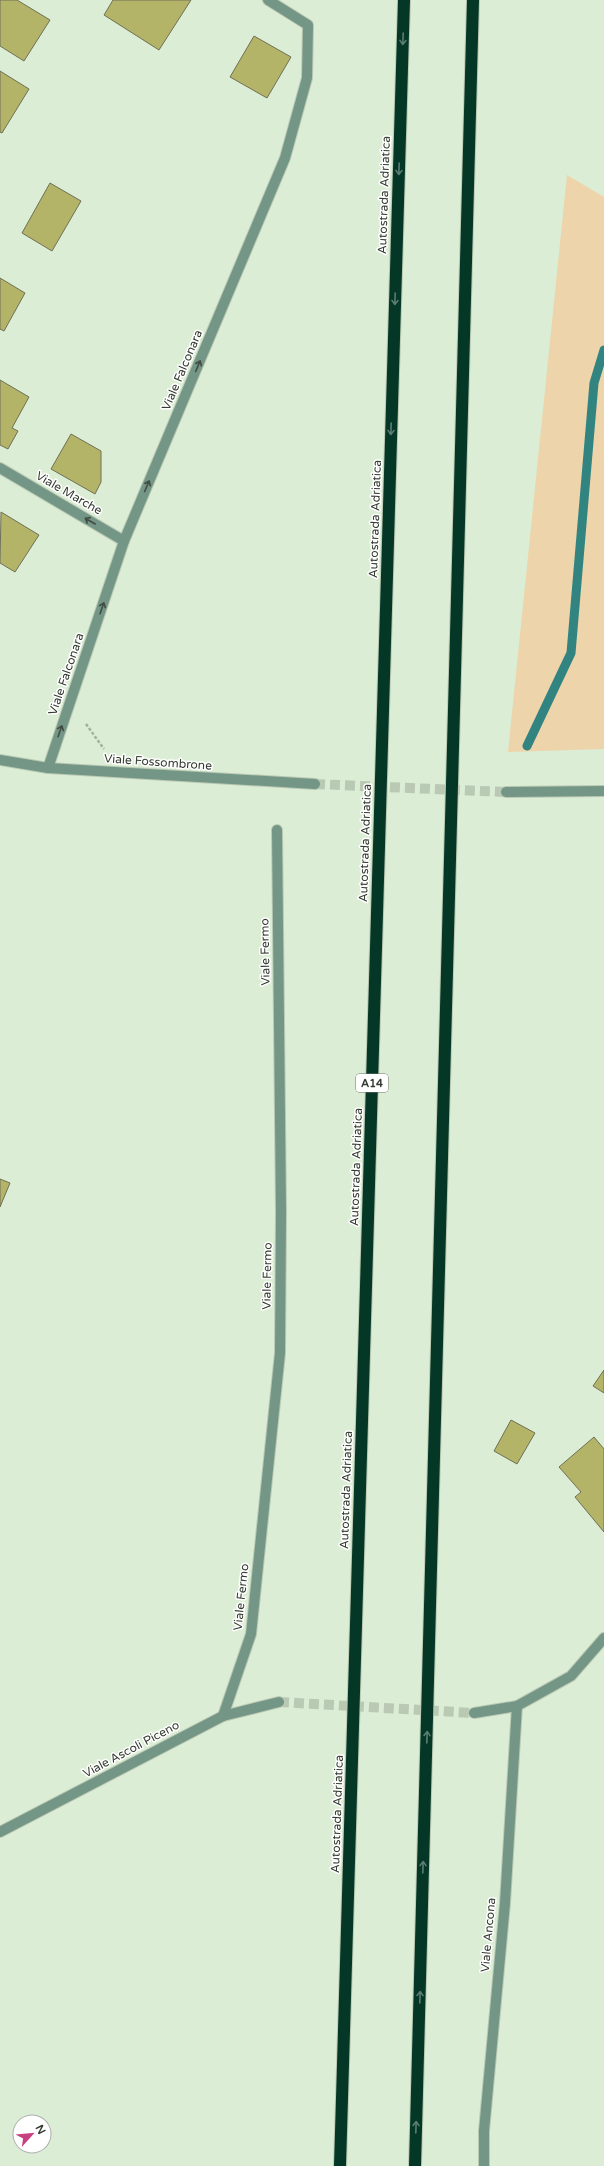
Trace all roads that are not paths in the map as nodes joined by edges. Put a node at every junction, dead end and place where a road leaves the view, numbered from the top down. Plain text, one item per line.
1 (268, 0) edge
2 (404, 0) edge
3 (473, 0) edge
4 (0, 468) edge
5 (124, 541) junction
6 (0, 760) edge
7 (48, 768) junction
8 (314, 784) tunnel mouth
9 (604, 791) edge
10 (506, 792) tunnel mouth
11 (277, 830) dead end
12 (604, 1638) edge
13 (279, 1702) tunnel mouth
14 (517, 1706) junction
15 (474, 1713) tunnel mouth
16 (222, 1716) junction
17 (0, 1832) edge
18 (340, 2166) edge
19 (415, 2166) edge
20 (484, 2166) edge

5 -> 1 street, Viale Falconara
2 -> 18 highway, Autostrada Adriatica / A14
19 -> 3 highway
5 -> 4 street, Viale Marche
7 -> 5 street, Viale Falconara
6 - 7 street, Viale Fossombrone
7 - 8 street, Viale Fossombrone
9 - 10 street
11 - 16 street, Viale Fermo
12 - 14 street
13 - 16 street, Viale Ascoli Piceno
14 - 15 street
14 - 20 street, Viale Ancona
16 - 17 street, Viale Ascoli Piceno

